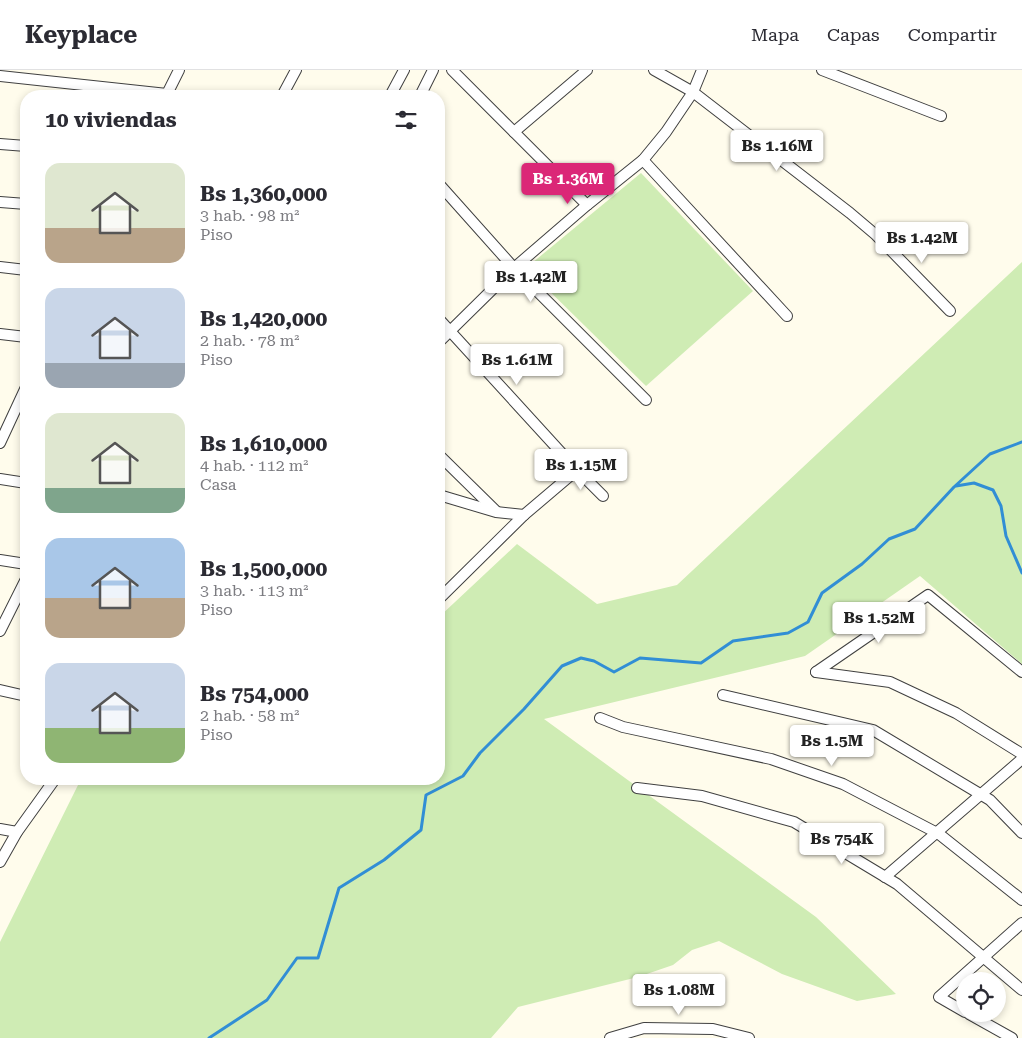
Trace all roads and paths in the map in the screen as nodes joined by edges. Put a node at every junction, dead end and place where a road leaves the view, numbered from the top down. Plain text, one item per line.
1 (179, 70) edge
2 (296, 70) edge
3 (404, 70) edge
4 (432, 70) edge
5 (452, 70) edge
6 (587, 70) edge
7 (654, 70) edge
8 (702, 70) edge
9 (822, 70) edge
10 (0, 76) edge
11 (123, 90) edge
12 (169, 90) edge
13 (285, 90) edge
14 (393, 90) edge
15 (423, 90) edge
16 (693, 92) junction
17 (941, 116) dead end
18 (514, 132) junction
19 (0, 144) edge
20 (20, 146) edge
21 (643, 160) junction
22 (445, 191) edge
23 (0, 202) edge
24 (20, 204) edge
25 (587, 205) junction
26 (0, 267) edge
27 (514, 268) junction
28 (20, 269) edge
29 (950, 311) dead end
30 (787, 316) dead end
31 (445, 326) edge
32 (450, 331) junction
33 (0, 334) edge
34 (20, 336) edge
35 (445, 336) edge
36 (20, 400) edge
37 (646, 400) dead end
38 (0, 443) edge
39 (445, 460) edge
40 (577, 470) junction
41 (0, 479) edge
42 (20, 482) edge
43 (603, 496) dead end
44 (445, 497) edge
45 (496, 512) junction
46 (524, 515) junction
47 (0, 560) edge
48 (20, 563) edge
49 (20, 592) edge
50 (445, 593) edge
51 (0, 631) edge
52 (1022, 672) edge
53 (0, 690) edge
54 (20, 695) edge
55 (723, 695) dead end
56 (600, 718) dead end
57 (1022, 754) edge
58 (1022, 759) edge
59 (51, 785) edge
60 (637, 788) dead end
61 (980, 794) junction
62 (0, 829) edge
63 (17, 832) junction
64 (936, 832) junction
65 (1022, 833) edge
66 (0, 862) edge
67 (885, 877) junction
68 (1022, 900) edge
69 (1022, 923) edge
70 (984, 957) junction
71 (967, 972) edge
72 (956, 982) edge
73 (1022, 990) edge
74 (956, 1007) edge
75 (983, 1022) edge
76 (713, 1029) junction
77 (610, 1038) edge
78 (722, 1038) edge
79 (749, 1038) edge
80 (1012, 1038) edge

1 - 12 street
2 - 13 street
3 - 14 street
4 - 15 street
5 - 18 street
6 - 18 street
7 - 16 street
8 - 16 street
9 - 17 street
10 - 11 street
16 - 21 street
16 - 29 street
18 - 25 street
19 - 20 street
21 - 25 street
21 - 30 street
22 - 27 street
23 - 24 street
25 - 27 street
26 - 28 street
27 - 32 street
27 - 37 street
31 - 32 street
32 - 35 street
32 - 40 street
33 - 34 street
36 - 38 street
39 - 45 street
40 - 43 street
40 - 46 street
41 - 42 street
44 - 45 street
45 - 46 street
46 - 50 street
47 - 48 street
49 - 51 street
52 - 57 street
53 - 54 street
55 - 61 street
56 - 64 street
58 - 61 street
59 - 63 street
60 - 67 street
61 - 64 street
61 - 65 street
62 - 63 street
63 - 66 street
64 - 67 street
64 - 68 street
67 - 70 street
69 - 70 street
70 - 71 street
70 - 73 street
72 - 74 street
75 - 80 street
76 - 77 street
76 - 78 street
76 - 79 street

